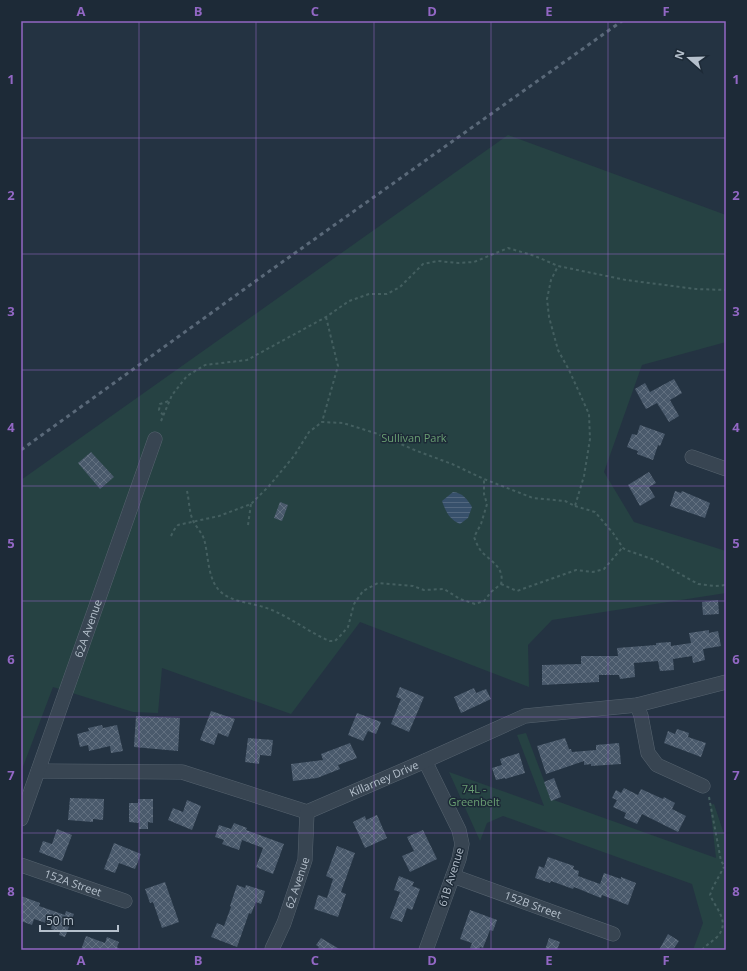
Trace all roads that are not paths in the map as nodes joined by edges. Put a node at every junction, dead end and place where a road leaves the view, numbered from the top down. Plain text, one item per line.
1 (155, 439) dead end
2 (692, 457) dead end
3 (726, 469) edge
4 (726, 682) edge
5 (637, 705) junction
6 (425, 761) junction
7 (38, 771) junction
8 (706, 791) road end
9 (307, 812) junction
10 (21, 819) edge
11 (21, 865) edge
12 (453, 876) junction
13 (125, 901) dead end
14 (612, 934) dead end
15 (272, 949) edge
16 (426, 950) edge

1 - 7 street, 62A Avenue
2 - 3 street
4 - 5 street, Killarney Drive
5 - 6 street, Killarney Drive
5 - 8 street
6 - 9 street, Killarney Drive
6 - 12 street, 61B Avenue
7 - 9 street
7 - 10 street, 62A Avenue
9 - 15 street, 62 Avenue
11 - 13 street, 152A Street
12 - 14 street, 152B Street
12 - 16 street, 61B Avenue

